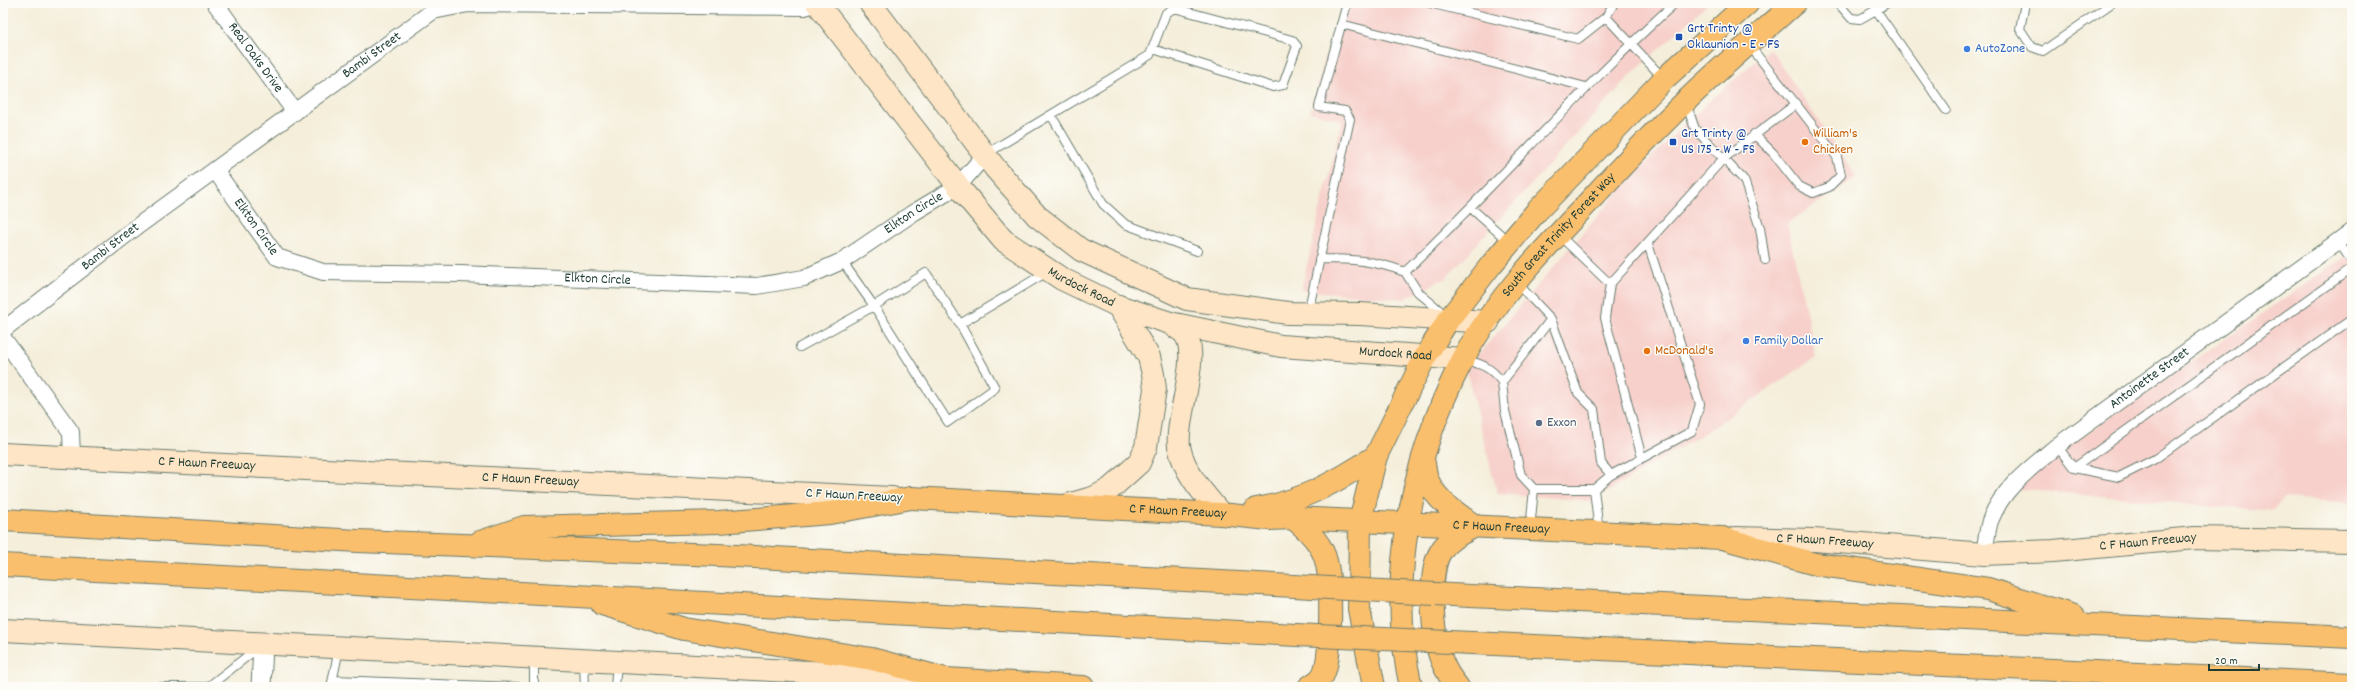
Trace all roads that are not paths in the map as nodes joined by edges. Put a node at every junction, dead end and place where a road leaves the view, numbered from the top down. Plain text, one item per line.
1 (215, 3) edge
2 (817, 3) edge
3 (870, 3) edge
4 (1346, 3) edge
5 (1430, 3) edge
6 (1614, 3) edge
7 (1675, 3) edge
8 (1748, 3) edge
9 (1795, 3) edge
10 (1838, 3) edge
11 (1887, 3) edge
12 (2025, 3) edge
13 (2112, 3) edge
14 (1876, 10) junction
15 (1606, 17) junction
16 (1341, 24) junction
17 (1631, 43) junction
18 (1748, 44) junction
19 (1153, 49) junction
20 (1664, 79) junction
21 (1586, 87) junction
22 (1686, 101) junction
23 (1796, 104) junction
24 (1946, 110) dead end
25 (296, 112) junction
26 (1051, 115) junction
27 (1754, 134) junction
28 (986, 155) junction
29 (1723, 159) junction
30 (215, 170) junction
31 (958, 186) junction
32 (1471, 208) junction
33 (2352, 231) edge
34 (1558, 234) junction
35 (2338, 241) junction
36 (1509, 242) junction
37 (1648, 244) junction
38 (1197, 251) dead end
39 (1319, 259) junction
40 (1766, 260) dead end
41 (842, 261) junction
42 (2352, 262) edge
43 (2352, 268) edge
44 (1050, 271) junction
45 (1405, 272) junction
46 (1517, 283) junction
47 (1152, 284) junction
48 (1610, 284) junction
49 (874, 306) junction
50 (1118, 306) junction
51 (1308, 313) junction
52 (1449, 319) junction
53 (1552, 319) junction
54 (2352, 319) edge
55 (1488, 322) junction
56 (1170, 323) junction
57 (960, 324) junction
58 (3, 330) edge
59 (3, 338) edge
60 (800, 347) dead end
61 (1425, 357) junction
62 (1463, 359) junction
63 (1502, 382) junction
64 (2057, 446) junction
65 (3, 454) edge
66 (1376, 456) junction
67 (1422, 456) junction
68 (72, 457) junction
69 (1642, 458) junction
70 (2074, 468) junction
71 (1611, 475) junction
72 (1534, 489) junction
73 (1594, 489) junction
74 (911, 498) junction
75 (1063, 507) junction
76 (1221, 514) junction
77 (1293, 518) junction
78 (3, 520) edge
79 (1360, 522) junction
80 (1409, 524) junction
81 (1475, 526) junction
82 (1530, 529) junction
83 (1599, 532) junction
84 (1722, 538) junction
85 (2352, 541) edge
86 (468, 546) junction
87 (1984, 554) junction
88 (3, 565) edge
89 (570, 594) junction
90 (2102, 626) junction
91 (4, 631) edge
92 (2352, 638) edge
93 (263, 644) junction
94 (339, 648) junction
95 (534, 659) junction
96 (584, 661) junction
97 (617, 663) junction
98 (946, 679) junction
99 (2263, 681) junction
100 (333, 683) edge
101 (2352, 684) edge
102 (150, 687) edge
103 (261, 687) edge
104 (518, 687) edge
105 (534, 687) edge
106 (585, 687) edge
107 (615, 687) edge
108 (1075, 687) edge
109 (1309, 687) edge
110 (1374, 687) edge
111 (1411, 687) edge
112 (1458, 687) edge
113 (2221, 687) edge

1 - 25 street, Real Oaks Drive
2 - 25 street, Bambi Street
2 - 31 main road, Murdock Road
3 - 28 main road
4 - 16 lane
5 - 15 lane
6 - 15 lane
7 - 17 lane
8 - 20 main road
9 - 18 main road, South Great Trinity Forest Way
10 - 14 lane
11 - 14 lane
12 - 13 lane
14 - 24 lane
15 - 17 lane
16 - 21 lane
16 - 39 lane
17 - 20 lane
17 - 21 lane
18 - 22 main road, South Great Trinity Forest Way
18 - 23 lane
19 - 19 lane
19 - 26 lane
20 - 22 main road
20 - 36 main road
21 - 32 lane
22 - 29 lane
22 - 34 main road, South Great Trinity Forest Way
23 - 27 lane
23 - 27 lane
25 - 30 street, Bambi Street
26 - 28 lane
26 - 38 lane
27 - 29 lane
28 - 31 street, Elkton Circle
28 - 47 main road
29 - 37 lane
29 - 40 lane
30 - 41 street, Elkton Circle
30 - 58 street, Bambi Street
31 - 41 street, Elkton Circle
31 - 44 main road, Murdock Road
32 - 36 lane
32 - 45 lane
33 - 35 street, Antoinette Street
34 - 46 main road, South Great Trinity Forest Way
34 - 48 lane
35 - 42 lane
35 - 64 street, Antoinette Street
36 - 52 main road
37 - 48 lane
37 - 69 lane
39 - 45 lane
39 - 51 lane
41 - 49 lane
43 - 70 lane
44 - 50 main road, Murdock Road
44 - 57 lane
45 - 52 lane
46 - 53 lane
46 - 55 main road, South Great Trinity Forest Way
47 - 51 main road
47 - 56 main road
48 - 69 lane
49 - 57 lane
49 - 57 lane
49 - 60 lane
50 - 56 main road, Murdock Road
50 - 75 main road
51 - 52 main road
52 - 55 main road
52 - 61 main road
53 - 63 lane
53 - 71 lane
54 - 70 lane
55 - 62 main road, South Great Trinity Forest Way
56 - 61 main road, Murdock Road
56 - 76 main road
59 - 68 street
61 - 62 main road, Murdock Road
61 - 66 main road
62 - 63 lane
62 - 67 main road, South Great Trinity Forest Way
63 - 72 lane
64 - 70 lane
64 - 87 street, Antoinette Street
65 - 68 main road, C F Hawn Freeway
66 - 76 main road
66 - 79 main road
67 - 80 main road, South Great Trinity Forest Way
67 - 81 main road
68 - 74 main road, C F Hawn Freeway
69 - 71 lane
71 - 73 lane
72 - 73 lane
72 - 82 lane
73 - 83 lane
74 - 75 main road, C F Hawn Freeway
74 - 86 main road
75 - 76 main road, C F Hawn Freeway
76 - 77 main road, C F Hawn Freeway
77 - 79 main road, C F Hawn Freeway
77 - 109 main road
78 - 86 main road
79 - 80 main road, C F Hawn Freeway
79 - 110 main road
80 - 81 main road, C F Hawn Freeway
80 - 111 main road, South Great Trinity Forest Way
81 - 82 main road, C F Hawn Freeway
81 - 112 main road
82 - 83 main road, C F Hawn Freeway
83 - 84 main road, C F Hawn Freeway
84 - 87 main road, C F Hawn Freeway
84 - 90 main road
85 - 87 main road, C F Hawn Freeway
86 - 90 main road, bridge
88 - 89 main road
89 - 98 main road
89 - 99 main road, bridge
90 - 92 main road
91 - 93 main road
93 - 94 main road
93 - 102 lane
93 - 103 street
94 - 95 main road
94 - 100 lane
95 - 96 main road
95 - 105 lane
96 - 97 main road
96 - 106 lane
97 - 98 main road
97 - 107 lane
98 - 108 main road
99 - 101 main road
99 - 113 main road
100 - 104 lane

